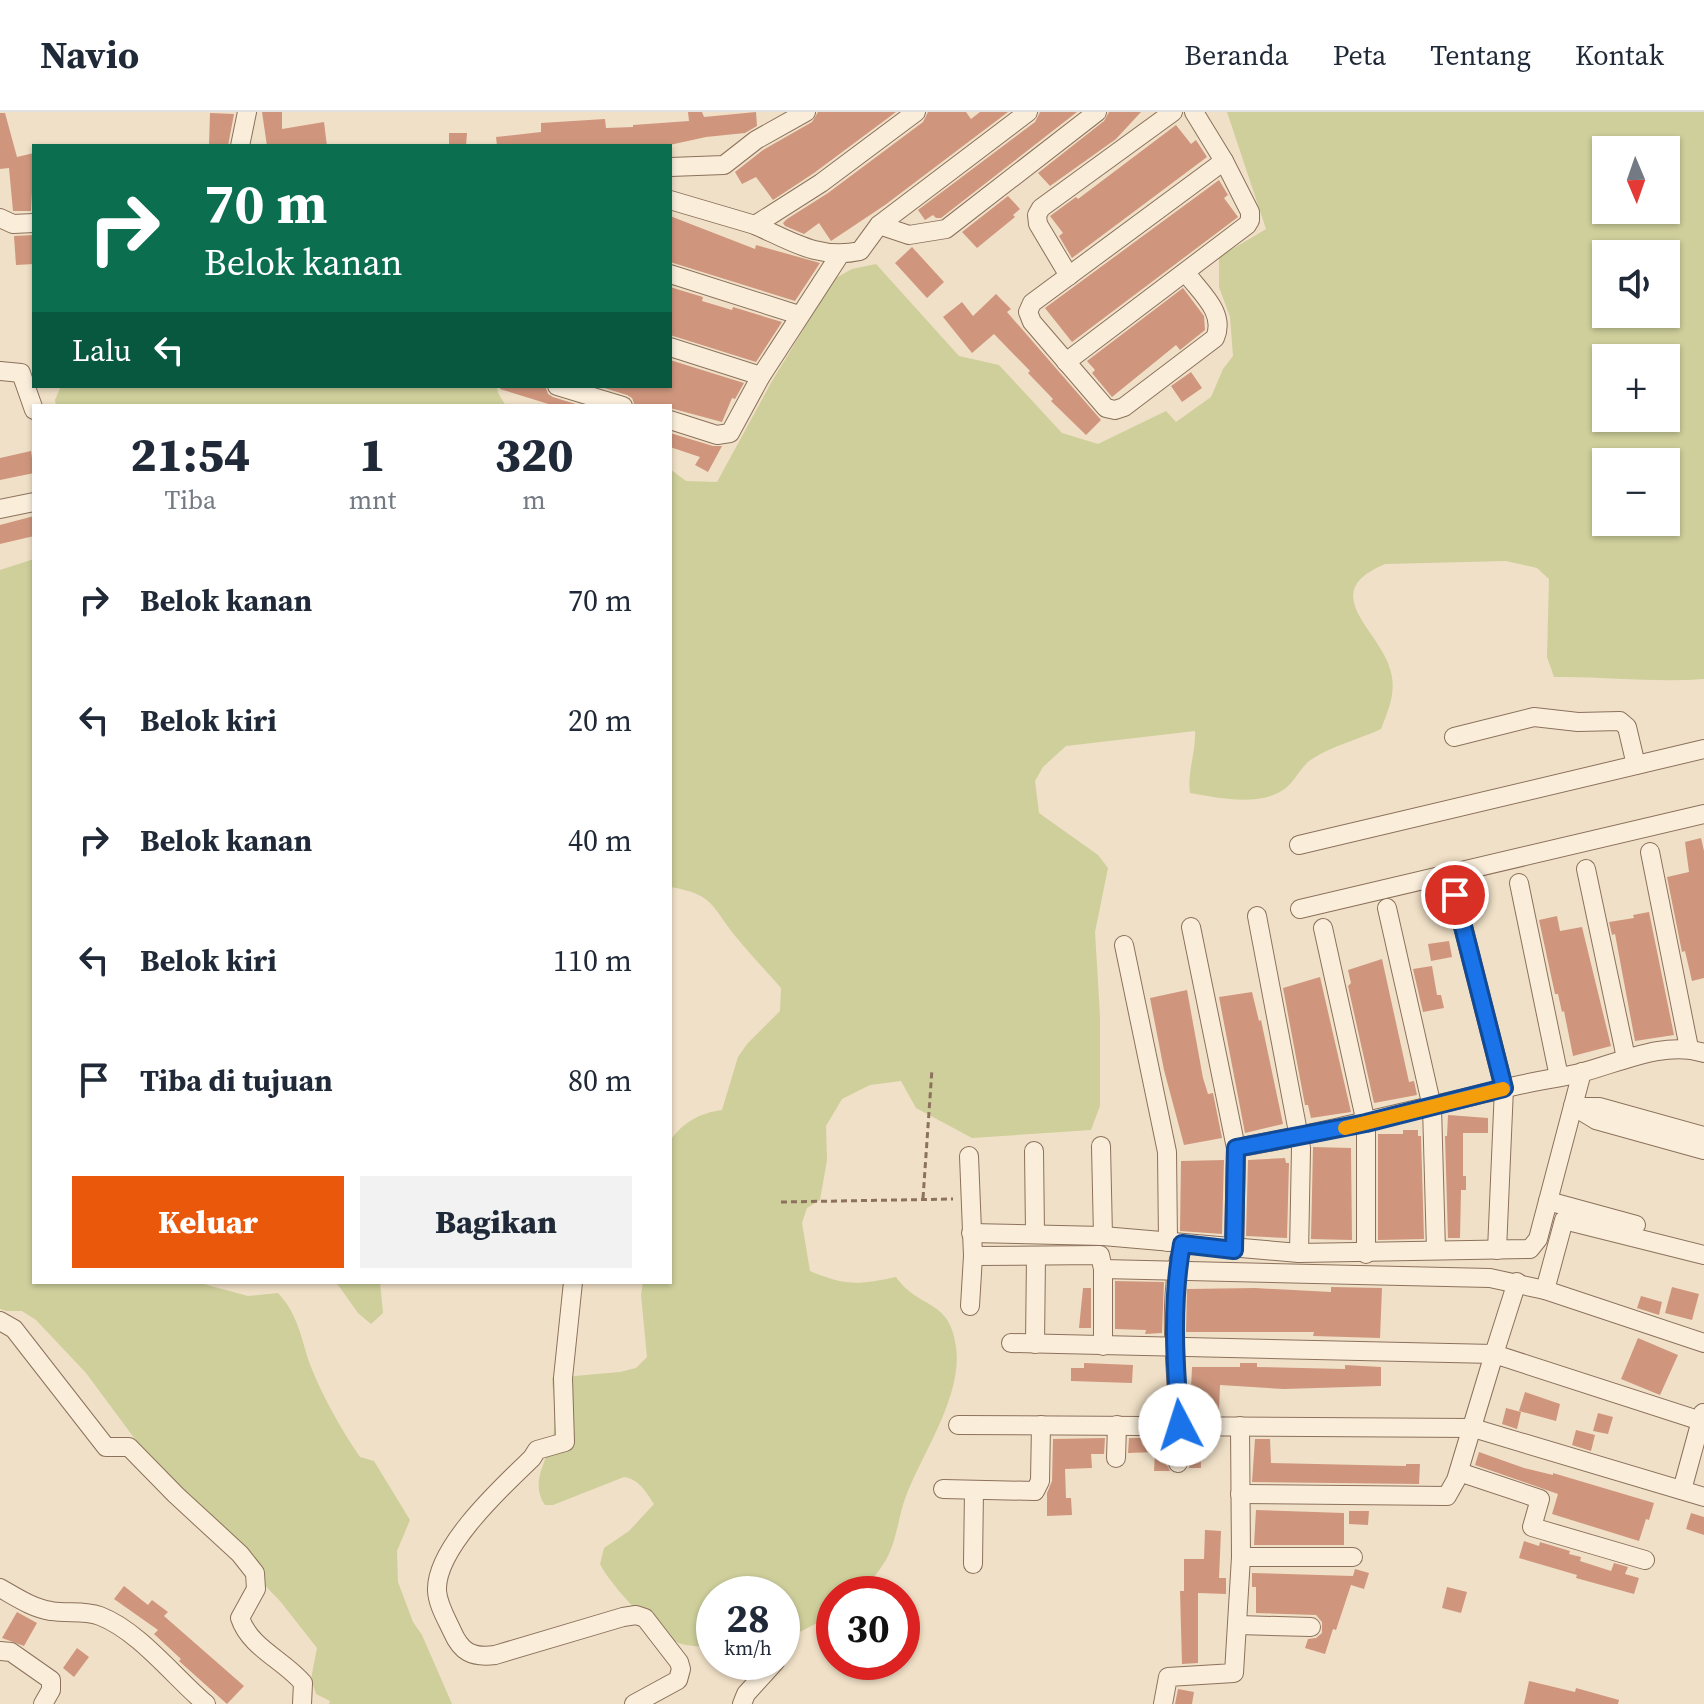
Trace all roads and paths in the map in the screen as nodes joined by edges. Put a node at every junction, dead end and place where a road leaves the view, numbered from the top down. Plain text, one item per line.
1 (247, 112) edge
2 (806, 112) edge
3 (916, 112) edge
4 (1028, 112) edge
5 (1097, 112) edge
6 (1173, 112) edge
7 (1194, 112) edge
8 (772, 121) edge
9 (240, 144) edge
10 (1224, 161) junction
11 (672, 167) edge
12 (672, 201) edge
13 (0, 218) edge
14 (32, 223) edge
15 (755, 225) junction
16 (879, 225) junction
17 (839, 256) junction
18 (1186, 273) junction
19 (672, 275) edge
20 (1069, 276) junction
21 (799, 315) junction
22 (672, 348) edge
23 (1066, 362) junction
24 (0, 371) edge
25 (761, 376) junction
26 (30, 378) edge
27 (564, 388) edge
28 (33, 404) edge
29 (616, 404) edge
30 (672, 421) edge
31 (32, 502) edge
32 (0, 509) edge
33 (1454, 737) dead end
34 (1704, 749) edge
35 (1636, 765) junction
36 (1704, 814) edge
37 (1299, 845) dead end
38 (1650, 852) dead end
39 (1586, 869) dead end
40 (1519, 883) dead end
41 (1455, 895) dead end
42 (1387, 908) dead end
43 (1300, 909) dead end
44 (1257, 916) dead end
45 (1191, 927) dead end
46 (1323, 928) dead end
47 (1124, 945) dead end
48 (1697, 1050) edge
49 (1626, 1058) junction
50 (932, 1069) dead end
51 (1582, 1072) junction
52 (1559, 1077) junction
53 (1504, 1088) junction
54 (1573, 1106) junction
55 (1432, 1107) junction
56 (1366, 1123) junction
57 (1679, 1136) junction
58 (1704, 1136) edge
59 (1299, 1137) junction
60 (1101, 1146) dead end
61 (1236, 1148) junction
62 (1704, 1150) edge
63 (1034, 1151) dead end
64 (969, 1156) dead end
65 (923, 1198) junction
66 (969, 1200) junction
67 (1548, 1201) junction
68 (781, 1202) dead end
69 (971, 1233) junction
70 (1035, 1233) junction
71 (1103, 1236) junction
72 (1175, 1243) junction
73 (1704, 1244) edge
74 (1234, 1250) junction
75 (1436, 1250) junction
76 (1497, 1250) junction
77 (1299, 1253) junction
78 (1366, 1254) junction
79 (1704, 1255) edge
80 (973, 1256) junction
81 (1036, 1256) junction
82 (1103, 1269) junction
83 (1177, 1269) junction
84 (1517, 1282) junction
85 (573, 1284) edge
86 (1545, 1290) junction
87 (970, 1306) dead end
88 (0, 1321) edge
89 (1011, 1343) dead end
90 (1704, 1343) edge
91 (1035, 1344) junction
92 (1103, 1346) junction
93 (1173, 1347) junction
94 (1494, 1354) junction
95 (1703, 1418) edge
96 (958, 1425) dead end
97 (1041, 1425) junction
98 (1117, 1425) junction
99 (1180, 1425) junction
100 (1240, 1426) junction
101 (1473, 1428) junction
102 (1116, 1458) dead end
103 (1178, 1463) dead end
104 (1459, 1472) junction
105 (943, 1489) dead end
106 (974, 1490) junction
107 (1682, 1490) junction
108 (1240, 1494) junction
109 (1704, 1497) edge
110 (1241, 1557) junction
111 (1353, 1557) dead end
112 (1645, 1560) dead end
113 (973, 1564) dead end
114 (0, 1588) edge
115 (1238, 1625) junction
116 (1311, 1627) dead end
117 (0, 1651) edge
118 (759, 1680) edge
119 (43, 1704) edge
120 (206, 1704) edge
121 (302, 1704) edge
122 (634, 1704) edge
123 (742, 1704) edge
124 (1163, 1704) edge

1 - 9 street
2 - 8 street
3 - 15 street
4 - 16 street
5 - 16 street
6 - 20 street
7 - 10 street
8 - 11 street
10 - 18 street
10 - 20 street
12 - 15 street
13 - 14 street
15 - 17 street
16 - 17 street
17 - 21 street
18 - 23 street
18 - 23 street
19 - 21 street
20 - 23 street
21 - 25 street
22 - 25 street
24 - 26 street
25 - 30 street
26 - 28 street
27 - 29 street
31 - 32 street
33 - 35 street
34 - 35 street
35 - 37 street
36 - 43 street
38 - 48 street
39 - 49 street
40 - 52 street
41 - 53 street
42 - 55 street
44 - 59 street
45 - 61 street
46 - 56 street
47 - 72 street
48 - 49 street
49 - 51 street
50 - 65 path
51 - 52 street
51 - 54 street
52 - 53 street
53 - 55 street
53 - 76 street
54 - 57 street
54 - 67 street
55 - 56 street
55 - 75 street
56 - 59 street
56 - 78 street
57 - 58 street
57 - 62 street
59 - 61 street
59 - 77 street
60 - 71 street
61 - 74 street
63 - 70 street
64 - 66 street
65 - 66 path
65 - 68 path
66 - 69 street
67 - 73 street
67 - 76 street
69 - 70 street
69 - 80 street
70 - 71 street
71 - 72 street
72 - 74 street
72 - 83 street
74 - 77 street
75 - 76 street
75 - 78 street
77 - 78 street
79 - 86 street
80 - 81 street
80 - 87 street
81 - 82 street
81 - 91 street
82 - 83 street
82 - 92 street
83 - 84 street
83 - 93 street
84 - 86 street
84 - 94 street
85 - 122 street
86 - 90 street
88 - 121 street
89 - 91 street
91 - 92 street
92 - 93 street
93 - 94 street
93 - 99 street
94 - 95 street
94 - 101 street
95 - 107 street
96 - 97 street
97 - 98 street
97 - 106 street
98 - 99 street
98 - 102 street
99 - 100 street
99 - 103 street
100 - 101 street
100 - 108 street
101 - 104 street
101 - 107 street
104 - 108 street
104 - 112 street
105 - 106 street
106 - 113 street
107 - 109 street
108 - 110 street
110 - 111 street
110 - 115 street
114 - 120 street
115 - 116 street
115 - 124 street
117 - 119 street
118 - 123 street

